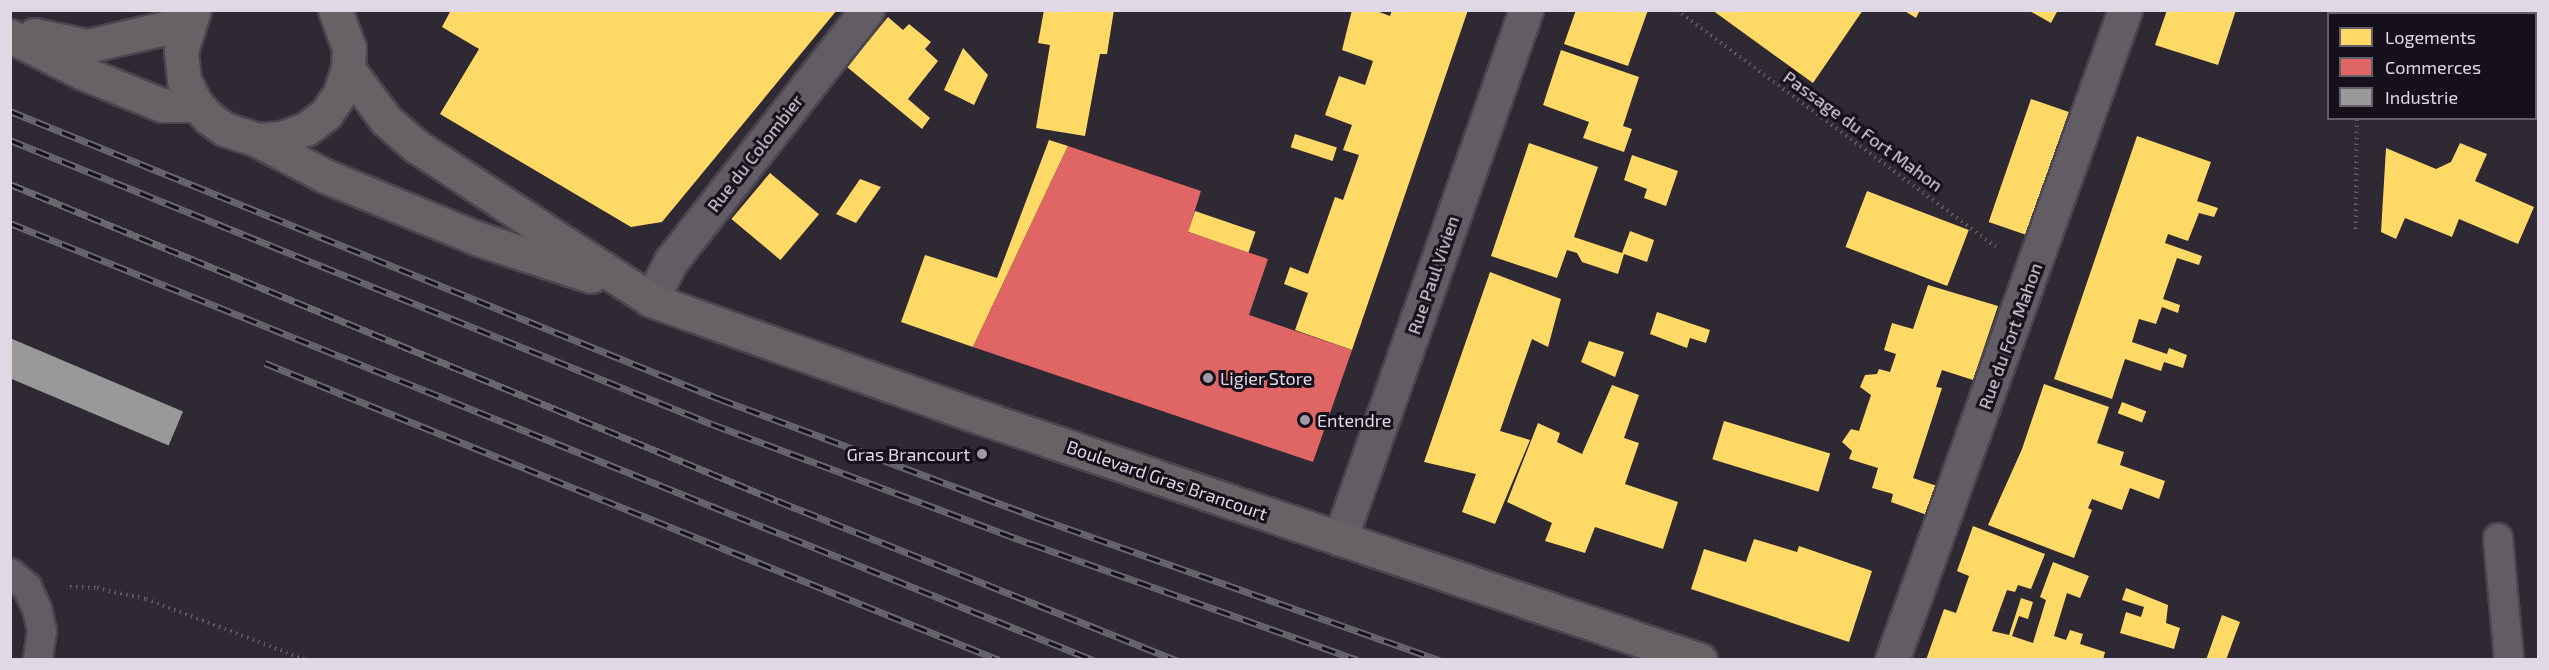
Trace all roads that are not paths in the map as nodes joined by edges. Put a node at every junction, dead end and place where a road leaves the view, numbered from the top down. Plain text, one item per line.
1 (335, 10) edge
2 (867, 10) edge
3 (1526, 10) edge
4 (2126, 10) edge
5 (191, 17) edge
6 (10, 30) edge
7 (10, 36) edge
8 (348, 69) junction
9 (197, 105) junction
10 (257, 140) junction
11 (645, 295) junction
12 (2498, 538) dead end
13 (1340, 539) junction
14 (19, 580) edge
15 (38, 660) edge
16 (1700, 660) edge
17 (1892, 660) edge
18 (2509, 660) edge

1 - 8 main road
2 - 11 street, Rue du Colombier
3 - 13 street, Rue Paul Vivien
4 - 17 street, Rue du Fort Mahon
5 - 6 main road
5 - 9 main road
7 - 9 main road
8 - 10 main road
8 - 11 main road
9 - 10 main road
10 - 11 main road
11 - 13 main road, Boulevard Gras Brancourt
12 - 18 lane
13 - 16 main road, Boulevard Gras Brancourt
14 - 15 lane

